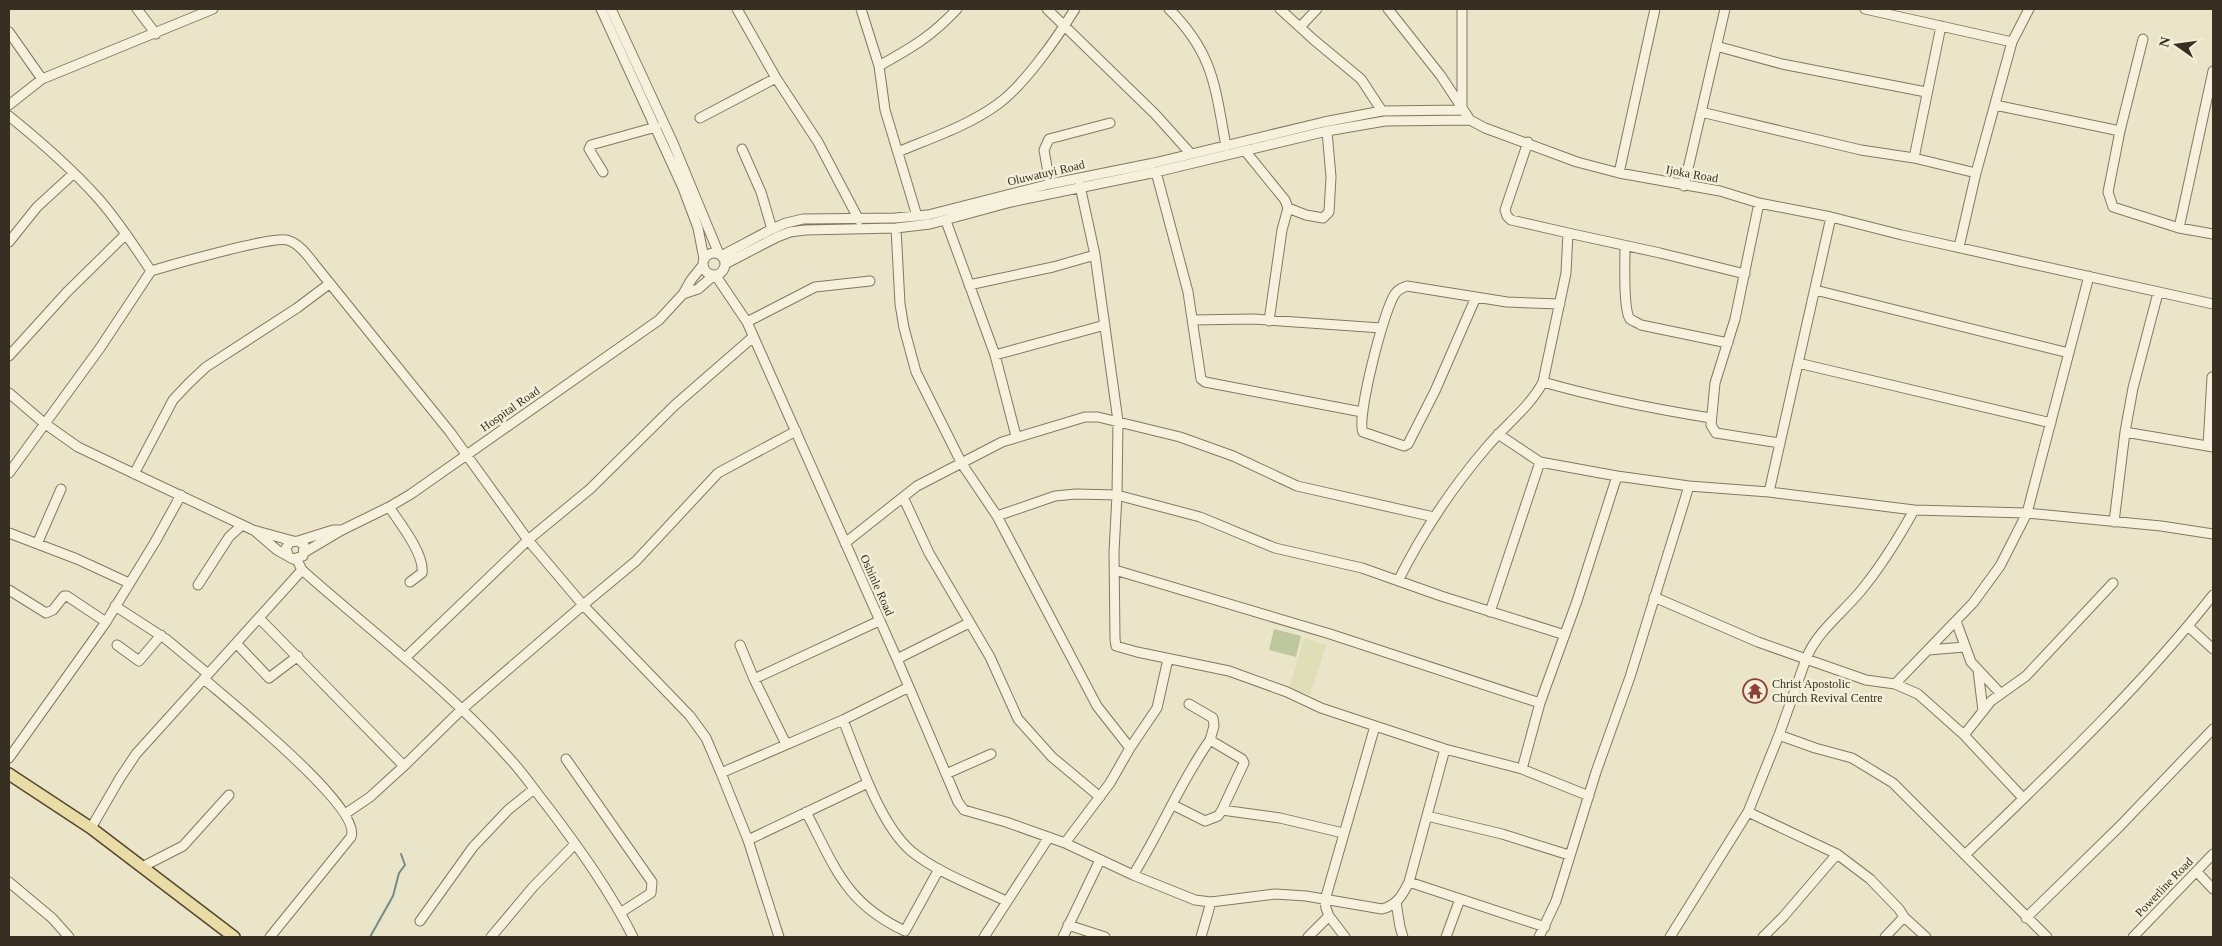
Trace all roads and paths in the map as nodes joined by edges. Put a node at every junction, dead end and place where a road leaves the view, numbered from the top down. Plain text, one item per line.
1 (137, 9) edge
2 (213, 9) edge
3 (601, 9) edge
4 (611, 9) edge
5 (737, 9) edge
6 (861, 9) edge
7 (957, 9) edge
8 (1046, 9) edge
9 (1075, 9) edge
10 (1169, 9) edge
11 (1280, 9) edge
12 (1317, 9) edge
13 (1388, 9) edge
14 (1462, 9) edge
15 (1655, 9) edge
16 (1725, 9) edge
17 (1865, 9) edge
18 (2029, 9) edge
19 (1065, 25) junction
20 (1941, 26) junction
21 (1300, 27) junction
22 (9, 32) edge
23 (156, 34) junction
24 (2143, 39) dead end
25 (2012, 42) junction
26 (1716, 46) junction
27 (879, 66) junction
28 (2213, 71) edge
29 (776, 78) junction
30 (42, 79) junction
31 (1926, 92) junction
32 (9, 105) edge
33 (1995, 105) junction
34 (1462, 110) junction
35 (1382, 111) junction
36 (1701, 112) junction
37 (9, 116) edge
38 (700, 118) dead end
39 (1470, 120) junction
40 (1110, 123) dead end
41 (656, 127) junction
42 (1326, 131) junction
43 (2120, 131) junction
44 (1528, 142) junction
45 (1226, 146) junction
46 (742, 149) dead end
47 (898, 152) junction
48 (1246, 152) junction
49 (1191, 154) junction
50 (1914, 158) junction
51 (603, 172) dead end
52 (1156, 172) junction
53 (1976, 172) junction
54 (1619, 173) junction
55 (73, 174) junction
56 (1050, 184) junction
57 (1080, 186) junction
58 (1684, 186) junction
59 (1759, 203) junction
60 (1288, 208) junction
61 (917, 216) junction
62 (1831, 217) junction
63 (859, 220) junction
64 (946, 221) junction
65 (896, 228) junction
66 (2179, 228) junction
67 (775, 233) junction
68 (1568, 233) junction
69 (126, 234) junction
70 (2213, 234) edge
71 (9, 241) edge
72 (1625, 246) junction
73 (1959, 247) junction
74 (1095, 255) junction
75 (704, 262) junction
76 (720, 266) junction
77 (151, 271) junction
78 (1745, 274) junction
79 (2089, 276) junction
80 (870, 281) dead end
81 (329, 284) junction
82 (969, 284) junction
83 (1815, 290) junction
84 (2158, 293) junction
85 (683, 294) junction
86 (1476, 296) junction
87 (1560, 304) junction
88 (2213, 304) edge
89 (1192, 320) junction
90 (1268, 321) junction
91 (747, 322) junction
92 (1106, 326) junction
93 (1381, 328) junction
94 (753, 337) junction
95 (1728, 343) junction
96 (2069, 353) junction
97 (995, 355) junction
98 (9, 356) edge
99 (1798, 363) junction
100 (2213, 375) edge
101 (1544, 382) junction
102 (9, 393) edge
103 (1362, 412) junction
104 (1711, 418) junction
105 (1118, 421) junction
106 (44, 423) junction
107 (2051, 423) junction
108 (796, 431) junction
109 (2125, 432) junction
110 (1498, 434) junction
111 (1016, 436) junction
112 (1780, 443) junction
113 (2211, 447) edge
114 (467, 455) junction
115 (1540, 462) junction
116 (962, 464) junction
117 (9, 473) edge
118 (134, 474) junction
119 (1617, 476) junction
120 (1689, 486) junction
121 (61, 489) dead end
122 (1769, 492) junction
123 (181, 495) junction
124 (1117, 495) junction
125 (903, 497) junction
126 (389, 507) junction
127 (1914, 510) junction
128 (2027, 513) junction
129 (997, 516) junction
130 (1434, 517) junction
131 (2114, 522) junction
132 (242, 525) junction
133 (253, 530) junction
134 (342, 530) junction
135 (9, 534) edge
136 (2213, 534) edge
137 (528, 540) junction
138 (296, 541) junction
139 (845, 543) junction
140 (37, 544) junction
141 (305, 552) junction
142 (288, 556) junction
143 (297, 560) junction
144 (302, 570) junction
145 (1115, 570) junction
146 (1398, 581) junction
147 (410, 582) dead end
148 (130, 583) junction
149 (2113, 583) dead end
150 (198, 585) dead end
151 (9, 590) edge
152 (2213, 595) edge
153 (1654, 598) junction
154 (583, 605) junction
155 (115, 606) junction
156 (1490, 612) junction
157 (259, 618) junction
158 (880, 621) junction
159 (1956, 621) junction
160 (106, 622) junction
161 (969, 623) junction
162 (2189, 627) junction
163 (161, 635) junction
164 (1564, 635) junction
165 (236, 643) junction
166 (117, 645) dead end
167 (740, 645) dead end
168 (1965, 647) junction
169 (2213, 649) edge
170 (1928, 650) junction
171 (298, 656) junction
172 (405, 658) junction
173 (898, 659) junction
174 (1168, 659) junction
175 (1806, 659) junction
176 (1978, 670) junction
177 (206, 677) junction
178 (754, 679) junction
179 (1894, 684) junction
180 (909, 688) junction
181 (2001, 694) junction
182 (1540, 703) junction
183 (1189, 704) dead end
184 (461, 710) junction
185 (1983, 711) junction
186 (843, 720) junction
187 (1375, 726) junction
188 (2213, 729) edge
189 (1779, 735) junction
190 (1964, 735) junction
191 (1210, 740) junction
192 (786, 744) junction
193 (1130, 748) junction
194 (1445, 749) junction
195 (991, 754) dead end
196 (9, 758) edge
197 (566, 759) dead end
198 (404, 766) junction
199 (1522, 769) junction
200 (721, 773) junction
201 (9, 774) edge
202 (946, 774) junction
203 (868, 783) junction
204 (534, 789) junction
205 (228, 795) dead end
206 (1588, 796) junction
207 (1100, 797) junction
208 (2023, 798) junction
209 (1173, 805) junction
210 (1222, 810) junction
211 (806, 812) junction
212 (1748, 812) junction
213 (345, 814) junction
214 (1427, 816) junction
215 (91, 828) junction
216 (1343, 833) junction
217 (1048, 837) junction
218 (748, 840) junction
219 (1065, 842) junction
220 (575, 844) junction
221 (1837, 854) junction
222 (2213, 854) edge
223 (1569, 855) junction
224 (1965, 855) junction
225 (1100, 860) junction
226 (142, 867) junction
227 (939, 869) junction
228 (2197, 872) junction
229 (1133, 875) junction
230 (9, 882) edge
231 (1408, 882) junction
232 (2213, 889) edge
233 (1460, 898) junction
234 (1325, 900) junction
235 (1006, 901) junction
236 (1211, 902) junction
237 (1396, 902) junction
238 (620, 913) junction
239 (1329, 916) junction
240 (1904, 917) junction
241 (2026, 918) junction
242 (420, 921) dead end
243 (1068, 925) junction
244 (1545, 927) junction
245 (903, 934) edge
246 (2137, 934) edge
247 (69, 937) edge
248 (234, 937) edge
249 (270, 937) edge
250 (491, 937) edge
251 (633, 937) edge
252 (779, 937) edge
253 (984, 937) edge
254 (1063, 937) edge
255 (1105, 937) edge
256 (1201, 937) edge
257 (1308, 937) edge
258 (1345, 937) edge
259 (1403, 937) edge
260 (1446, 937) edge
261 (1539, 937) edge
262 (1670, 937) edge
263 (1763, 937) edge
264 (1884, 937) edge
265 (1926, 937) edge
266 (2047, 937) edge
267 (2148, 937) edge

1 - 23 street
2 - 23 street
3 - 41 street
4 - 76 street
5 - 29 street
6 - 27 street
7 - 27 street
8 - 19 street
9 - 19 street
10 - 45 street
11 - 21 street
12 - 21 street
13 - 34 street
14 - 34 street
15 - 54 street
16 - 26 street
17 - 20 street
18 - 25 street
19 - 47 street
19 - 49 street
20 - 25 street
20 - 31 street
21 - 35 street
22 - 30 street
23 - 30 street
24 - 43 street
25 - 33 street
26 - 31 street
26 - 36 street
27 - 47 street
28 - 66 street
29 - 38 street
29 - 63 street
30 - 32 street
31 - 50 street
33 - 43 street
33 - 53 street
34 - 35 street, Oluwatuyi Road
34 - 39 street
35 - 45 street, Oluwatuyi Road
36 - 50 street
36 - 58 street
37 - 55 street
39 - 42 street, Oluwatuyi Road
39 - 44 street, Ijoka Road
40 - 56 street
41 - 51 street
41 - 75 street
42 - 48 street, Oluwatuyi Road
42 - 60 street
43 - 66 street
44 - 54 street, Ijoka Road
44 - 68 street
45 - 49 street, Oluwatuyi Road
46 - 67 street
47 - 61 street
48 - 52 street, Oluwatuyi Road
48 - 60 street
49 - 56 street, Oluwatuyi Road
50 - 53 street
52 - 57 street, Oluwatuyi Road
52 - 89 street
53 - 73 street
54 - 58 street, Ijoka Road
55 - 69 street
55 - 71 street
56 - 61 street, Oluwatuyi Road
57 - 64 street, Oluwatuyi Road
57 - 74 street
58 - 59 street, Ijoka Road
59 - 62 street, Ijoka Road
59 - 78 street
60 - 90 street
61 - 63 street, Oluwatuyi Road
62 - 73 street, Ijoka Road
62 - 83 street
63 - 67 street, Oluwatuyi Road
64 - 65 street, Oluwatuyi Road
64 - 82 street
65 - 67 street, Oluwatuyi Road
65 - 116 street
66 - 70 street
67 - 76 street
68 - 72 street
68 - 87 street
69 - 77 street
69 - 98 street
72 - 78 street
72 - 95 street
73 - 79 street, Ijoka Road
74 - 82 street
74 - 92 street
75 - 76 street
75 - 76 street
75 - 85 street
76 - 85 street
76 - 91 street, Oshinle Road
77 - 81 street
77 - 106 street
78 - 95 street
79 - 84 street, Ijoka Road
79 - 96 street
80 - 91 street
81 - 114 street
81 - 118 street
82 - 97 street
83 - 96 street
83 - 99 street
84 - 88 street, Ijoka Road
84 - 109 street
85 - 114 street, Hospital Road
86 - 87 street
86 - 93 street
86 - 103 street
87 - 101 street
89 - 90 street
89 - 103 street
90 - 93 street
91 - 94 street, Oshinle Road
92 - 97 street
92 - 105 street
93 - 103 street
94 - 108 street, Oshinle Road
94 - 137 street
95 - 104 street
96 - 107 street
97 - 111 street
99 - 107 street
99 - 112 street
100 - 113 street
101 - 104 street
101 - 110 street
102 - 106 street
104 - 112 street
105 - 111 street
105 - 124 street
105 - 130 street
106 - 117 street
106 - 118 street
107 - 128 street
108 - 139 street, Oshinle Road
108 - 154 street
109 - 113 street
109 - 131 street
110 - 115 street
110 - 130 street
111 - 116 street
112 - 122 street
114 - 126 street, Hospital Road
114 - 137 street
115 - 119 street
115 - 156 street
116 - 125 street
116 - 129 street
118 - 123 street
119 - 120 street
119 - 164 street
120 - 122 street
120 - 153 street
121 - 140 street
122 - 127 street
123 - 132 street
123 - 148 street
124 - 129 street
124 - 145 street
124 - 146 street
125 - 139 street
125 - 161 street
126 - 134 street, Hospital Road
126 - 147 street
127 - 128 street
127 - 175 street
128 - 131 street
128 - 159 street
129 - 193 street
130 - 146 street
131 - 136 street
132 - 133 street
132 - 150 street
133 - 138 street
133 - 142 street
134 - 138 street
134 - 141 street
135 - 140 street
137 - 154 street
137 - 172 street
138 - 141 street
138 - 142 street
139 - 158 street, Oshinle Road
140 - 148 street
141 - 143 street
142 - 143 street
143 - 144 street
144 - 157 street
144 - 172 street
145 - 174 street
145 - 182 street
146 - 156 street
148 - 155 street
149 - 181 street
151 - 160 street
152 - 162 street
153 - 175 street
153 - 206 street
154 - 184 street
154 - 200 street
155 - 160 street
155 - 163 street
156 - 164 street
157 - 165 street
157 - 171 street
158 - 173 street, Oshinle Road
158 - 178 street
159 - 168 street
159 - 170 street
160 - 196 street
161 - 173 street
161 - 207 street
162 - 169 street
162 - 208 street
163 - 166 street
163 - 177 street
164 - 182 street
165 - 171 street
165 - 177 street
167 - 178 street
168 - 170 street
168 - 176 street
170 - 179 street
171 - 198 street
172 - 184 street
173 - 180 street, Oshinle Road
174 - 187 street
174 - 193 street
175 - 179 street
175 - 189 street
176 - 181 street
176 - 185 street
177 - 213 street
177 - 215 street
178 - 192 street
179 - 190 street
180 - 186 street
180 - 202 street, Oshinle Road
181 - 185 street
182 - 199 street
183 - 191 street
184 - 198 street
184 - 204 street
185 - 190 street
186 - 192 street
186 - 203 street
187 - 194 street
187 - 216 street
188 - 241 street
189 - 212 street
189 - 224 street
190 - 208 street
191 - 209 street
191 - 210 street
192 - 200 street
193 - 207 street
194 - 199 street
194 - 214 street
195 - 202 street
197 - 238 street
198 - 213 street
199 - 206 street
200 - 218 street
201 - 215 main road
202 - 217 street, Oshinle Road
203 - 211 street
203 - 227 street
204 - 220 street
204 - 242 street
205 - 226 street
206 - 223 street
207 - 219 street
208 - 224 street
209 - 210 street
209 - 229 street
210 - 216 street
211 - 218 street
211 - 245 street
212 - 221 street
212 - 262 street
213 - 249 street
214 - 223 street
214 - 231 street
215 - 226 main road
216 - 234 street
217 - 219 street, Oshinle Road
217 - 235 street
218 - 252 street
219 - 225 street, Oshinle Road
220 - 238 street
220 - 250 street
221 - 240 street
221 - 263 street
222 - 228 street, Powerline Road
223 - 244 street
224 - 241 street
225 - 229 street, Oshinle Road
225 - 243 street
226 - 248 main road
227 - 235 street
227 - 245 street
228 - 232 street
228 - 246 street, Powerline Road
229 - 236 street, Oshinle Road
230 - 247 street
231 - 233 street
231 - 237 street
233 - 244 street
233 - 260 street
234 - 236 street, Oshinle Road
234 - 237 street, Oshinle Road
234 - 239 street
235 - 253 street
236 - 256 street
237 - 259 street
238 - 251 street
239 - 257 street
239 - 258 street
240 - 264 street
240 - 265 street
241 - 266 street
243 - 254 street
243 - 255 street
244 - 261 street
246 - 267 street

